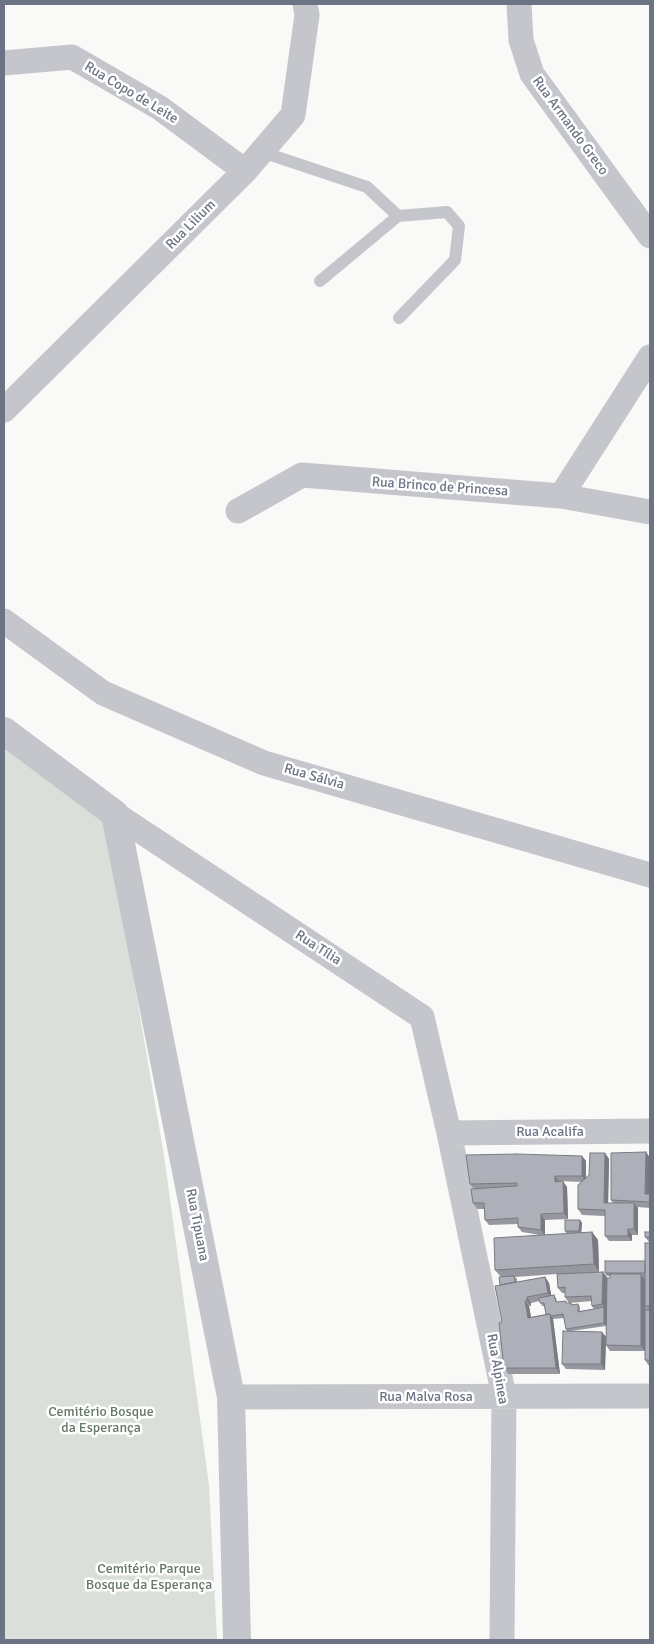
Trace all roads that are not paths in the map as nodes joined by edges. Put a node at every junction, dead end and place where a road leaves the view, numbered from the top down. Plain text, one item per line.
1 (305, 4) edge
2 (519, 4) edge
3 (4, 63) edge
4 (262, 152) junction
5 (245, 171) junction
6 (398, 216) junction
7 (650, 236) edge
8 (320, 281) dead end
9 (399, 318) dead end
10 (650, 357) edge
11 (4, 410) edge
12 (561, 496) junction
13 (238, 511) dead end
14 (650, 512) edge
15 (4, 622) edge
16 (4, 731) edge
17 (115, 814) junction
18 (650, 876) edge
19 (650, 1131) edge
20 (449, 1133) junction
21 (504, 1396) junction
22 (650, 1396) edge
23 (231, 1397) junction
24 (237, 1640) edge
25 (502, 1640) edge

1 - 4 street, Rua Lilium
2 - 7 street, Rua Armando Greco
3 - 5 street, Rua Copo de Leite
4 - 5 street, Rua Lilium
4 - 6 lane
5 - 11 street, Rua Lilium
6 - 8 lane
6 - 9 lane
10 - 12 street
12 - 13 street, Rua Brinco de Princesa
12 - 14 street, Rua Brinco de Princesa
15 - 18 street, Rua Sálvia
16 - 17 street
17 - 20 street, Rua Tília
17 - 23 street, Rua Tipuana
19 - 20 street, Rua Acalifa
20 - 21 street, Rua Alpinea
21 - 22 street, Rua Malva Rosa
21 - 23 street, Rua Malva Rosa
21 - 25 street, Rua Alpinea
23 - 24 street, Rua Tipuana

